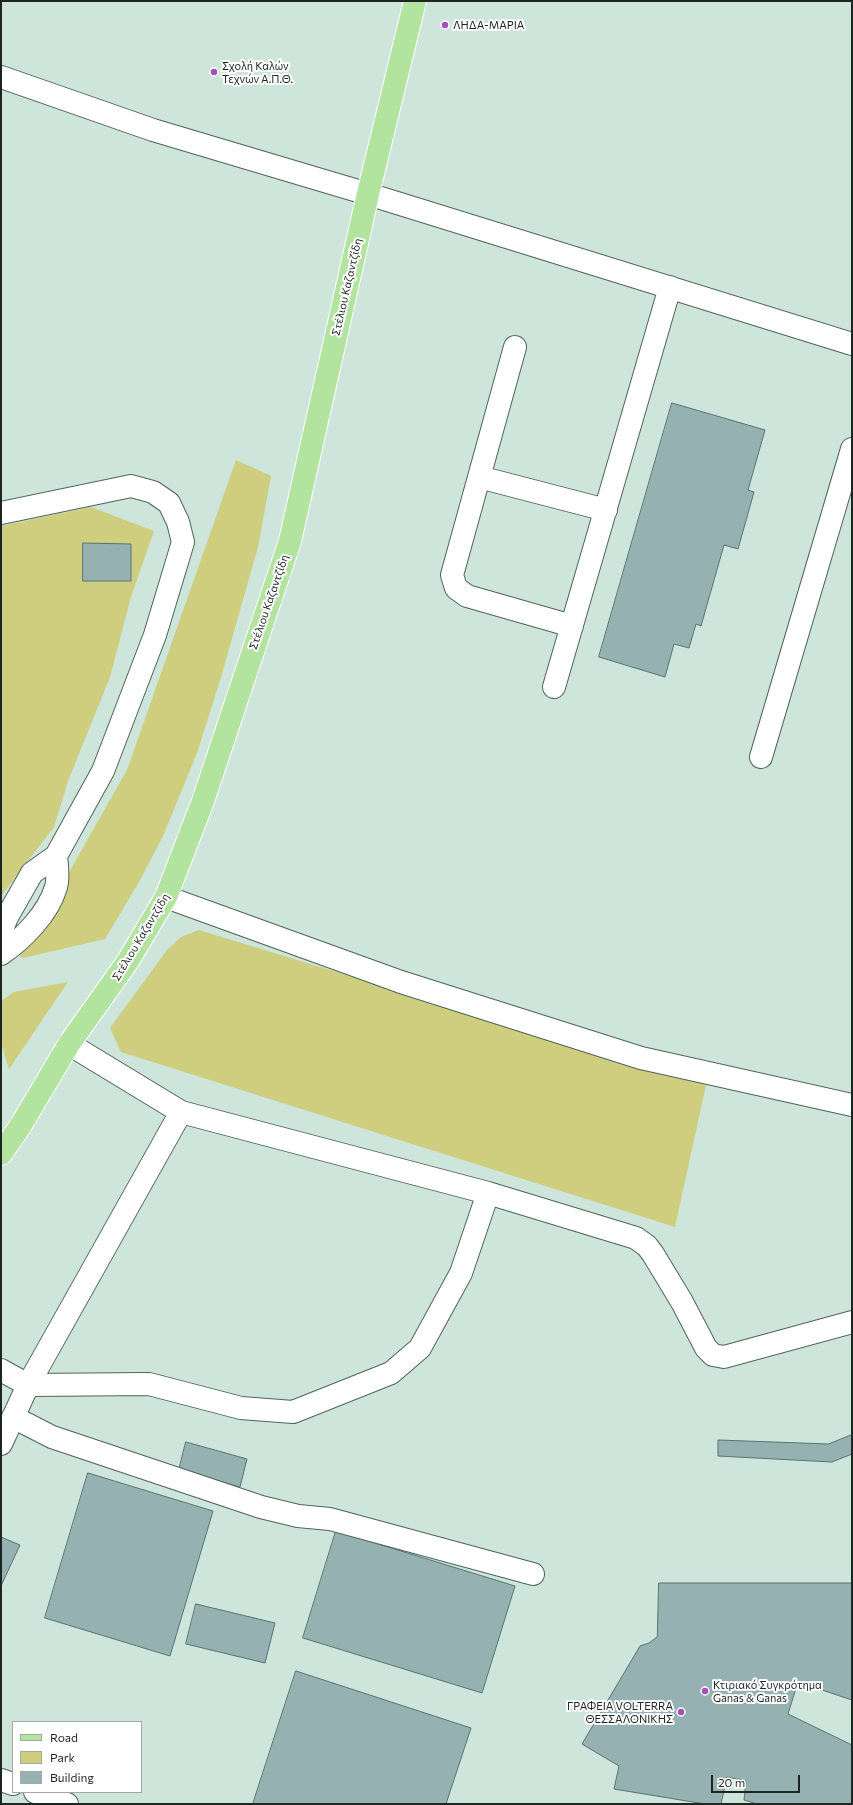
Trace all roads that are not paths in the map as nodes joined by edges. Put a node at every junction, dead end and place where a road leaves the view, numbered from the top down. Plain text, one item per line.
1 (416, 1) edge
2 (1, 77) edge
3 (368, 194) junction
4 (670, 287) junction
5 (852, 344) edge
6 (515, 346) dead end
7 (852, 449) edge
8 (479, 477) junction
9 (606, 510) junction
10 (1, 514) edge
11 (572, 626) junction
12 (554, 687) dead end
13 (762, 757) dead end
14 (56, 856) junction
15 (166, 897) junction
16 (1, 932) edge
17 (1, 954) edge
18 (69, 1044) junction
19 (852, 1105) edge
20 (181, 1112) junction
21 (1, 1154) edge
22 (488, 1193) junction
23 (852, 1322) edge
24 (1, 1370) edge
25 (28, 1385) junction
26 (14, 1417) junction
27 (1, 1444) edge
28 (533, 1574) dead end
29 (1, 1780) edge
30 (12, 1784) edge
31 (38, 1793) edge
32 (67, 1804) edge

1 - 3 main road, Στέλιου Καζαντζίδη
2 - 3 street
3 - 4 street
3 - 15 main road, Στέλιου Καζαντζίδη
4 - 5 street
4 - 9 street
6 - 8 street
7 - 13 street
8 - 9 street
8 - 11 street
9 - 11 street
10 - 14 street
11 - 12 street
14 - 16 street
14 - 17 street
15 - 18 main road, Στέλιου Καζαντζίδη
15 - 19 street
18 - 20 street
18 - 21 main road, Στέλιου Καζαντζίδη
20 - 22 street
20 - 25 street
22 - 23 street
22 - 25 street
24 - 25 street
25 - 26 street
26 - 27 street
26 - 28 street
29 - 30 street
31 - 32 street

